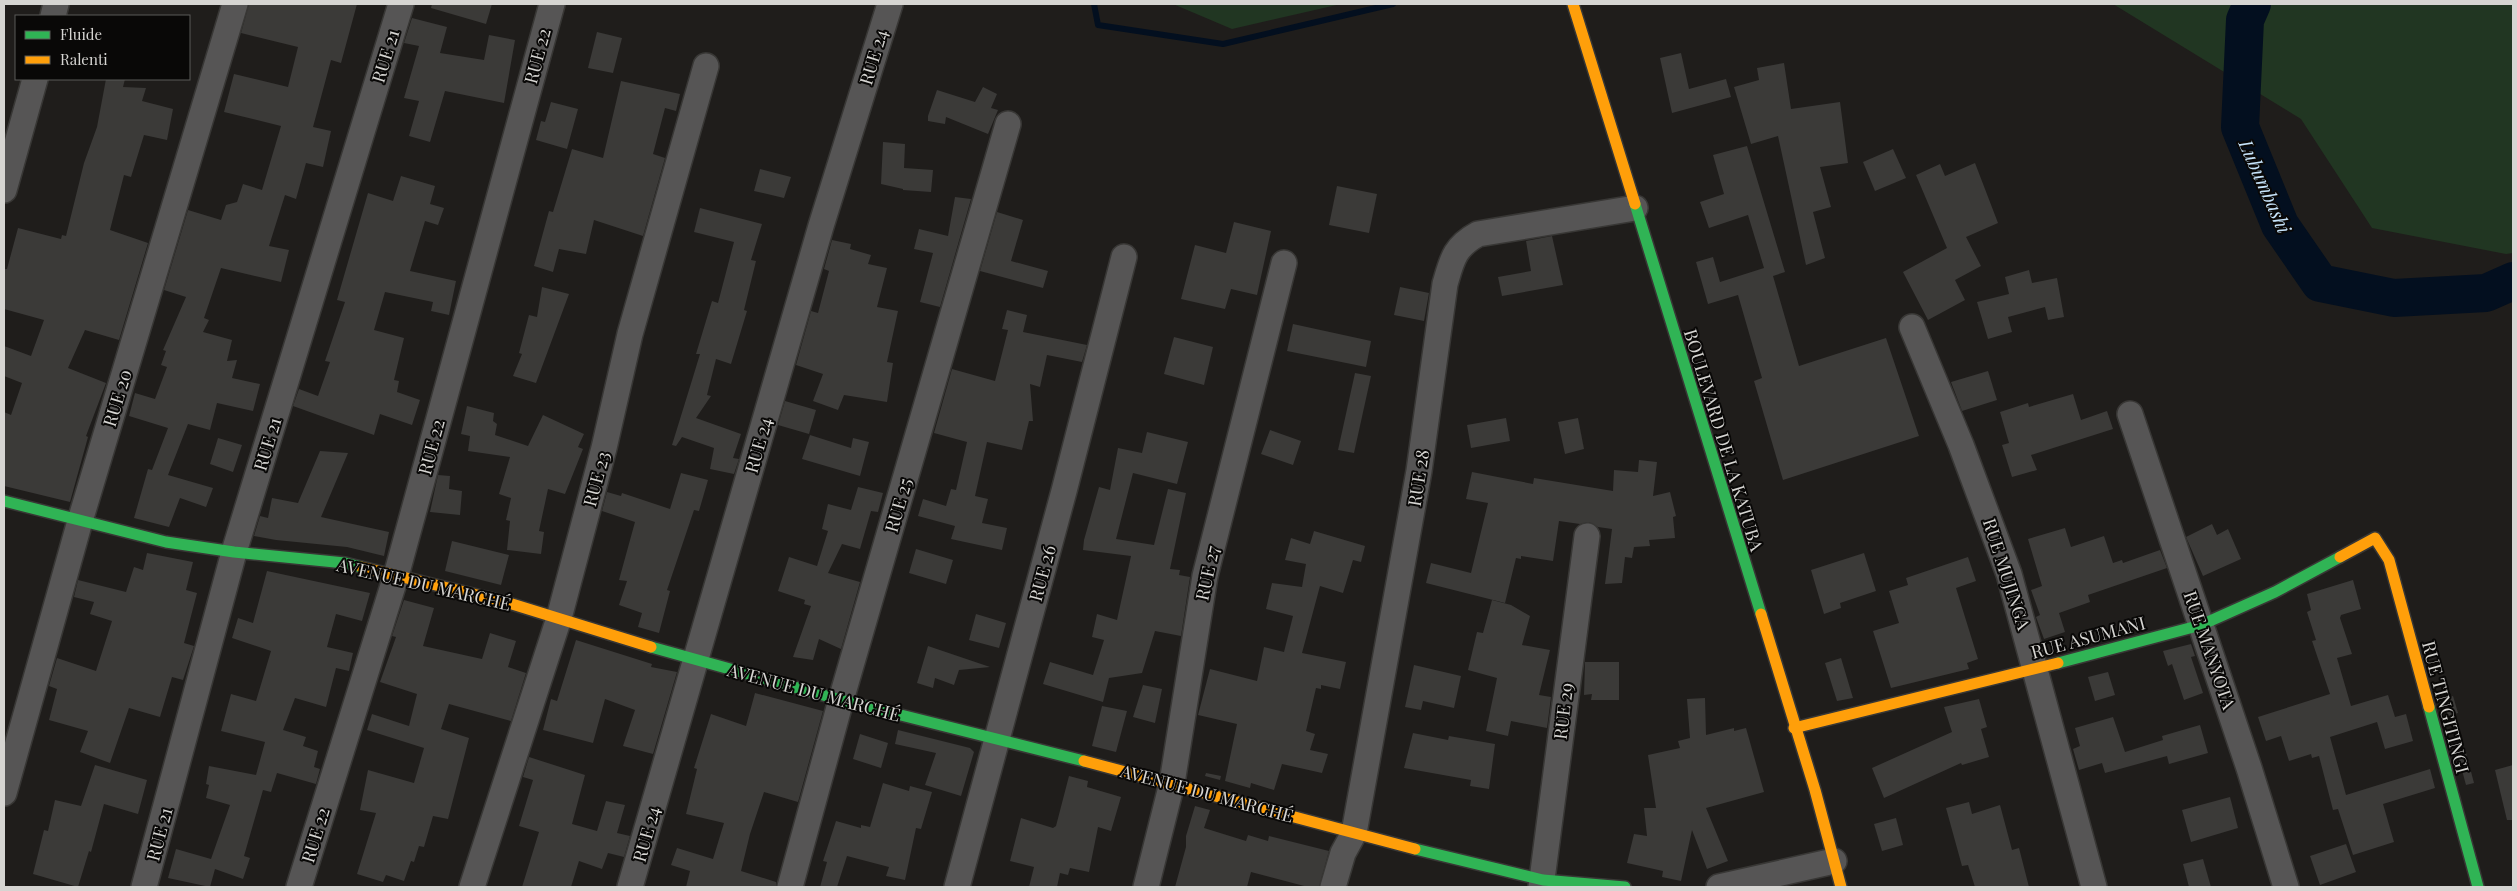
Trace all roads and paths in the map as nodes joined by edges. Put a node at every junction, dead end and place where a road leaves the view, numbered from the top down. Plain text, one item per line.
1 (234, 4) edge
2 (401, 4) edge
3 (552, 4) edge
4 (890, 4) edge
5 (1573, 4) edge
6 (706, 66) dead end
7 (35, 80) edge
8 (1008, 124) dead end
9 (4, 190) edge
10 (1635, 208) junction
11 (1124, 257) dead end
12 (1284, 263) dead end
13 (1912, 327) dead end
14 (2130, 414) dead end
15 (4, 502) edge
16 (80, 521) junction
17 (1587, 536) dead end
18 (2375, 538) joint
19 (234, 552) junction
20 (396, 576) junction
21 (559, 618) junction
22 (2201, 625) junction
23 (696, 661) junction
24 (2036, 669) junction
25 (841, 700) junction
26 (1794, 728) junction
27 (996, 740) junction
28 (1172, 783) junction
29 (4, 793) edge
30 (1354, 833) junction
31 (1834, 861) junction
32 (1542, 884) edge
33 (144, 887) edge
34 (299, 887) edge
35 (472, 887) edge
36 (630, 887) edge
37 (790, 887) edge
38 (957, 887) edge
39 (1146, 887) edge
40 (1333, 887) edge
41 (1625, 887) edge
42 (1720, 887) edge
43 (1841, 887) edge
44 (2094, 887) edge
45 (2286, 887) edge
46 (2478, 887) edge

1 - 16 street, RUE 20
2 - 19 street, RUE 21
3 - 20 street, RUE 22
4 - 23 street, RUE 24
5 - 10 street, BOULEVARD DE LA KATUBA
6 - 21 street, RUE 23
7 - 9 street
8 - 25 street, RUE 25
10 - 26 street, BOULEVARD DE LA KATUBA
10 - 30 street, RUE 28
11 - 27 street, RUE 26
12 - 28 street, RUE 27
13 - 24 street, RUE MUJINGA
14 - 22 street, RUE MANYOTA
15 - 16 street, AVENUE DU MARCHÉ
16 - 19 street, AVENUE DU MARCHÉ
16 - 29 street, RUE 20
17 - 32 street, RUE 29
18 - 22 street, RUE ASUMANI
18 - 46 street, RUE TINGITINGI
19 - 20 street, AVENUE DU MARCHÉ
19 - 33 street, RUE 21
20 - 21 street, AVENUE DU MARCHÉ
20 - 34 street, RUE 22
21 - 23 street, AVENUE DU MARCHÉ
21 - 35 street, RUE 23
22 - 24 street, RUE ASUMANI
22 - 45 street, RUE MANYOTA
23 - 25 street, AVENUE DU MARCHÉ
23 - 36 street, RUE 24
24 - 26 street, RUE ASUMANI
24 - 44 street, RUE MUJINGA
25 - 27 street, AVENUE DU MARCHÉ
25 - 37 street, RUE 25
26 - 31 street, BOULEVARD DE LA KATUBA
27 - 28 street, AVENUE DU MARCHÉ
27 - 38 street, RUE 26
28 - 30 street, AVENUE DU MARCHÉ
28 - 39 street, RUE 27
30 - 32 street, AVENUE DU MARCHÉ
30 - 40 street, RUE 28
31 - 42 street
31 - 43 street, BOULEVARD DE LA KATUBA
32 - 41 street, AVENUE DU MARCHÉ

